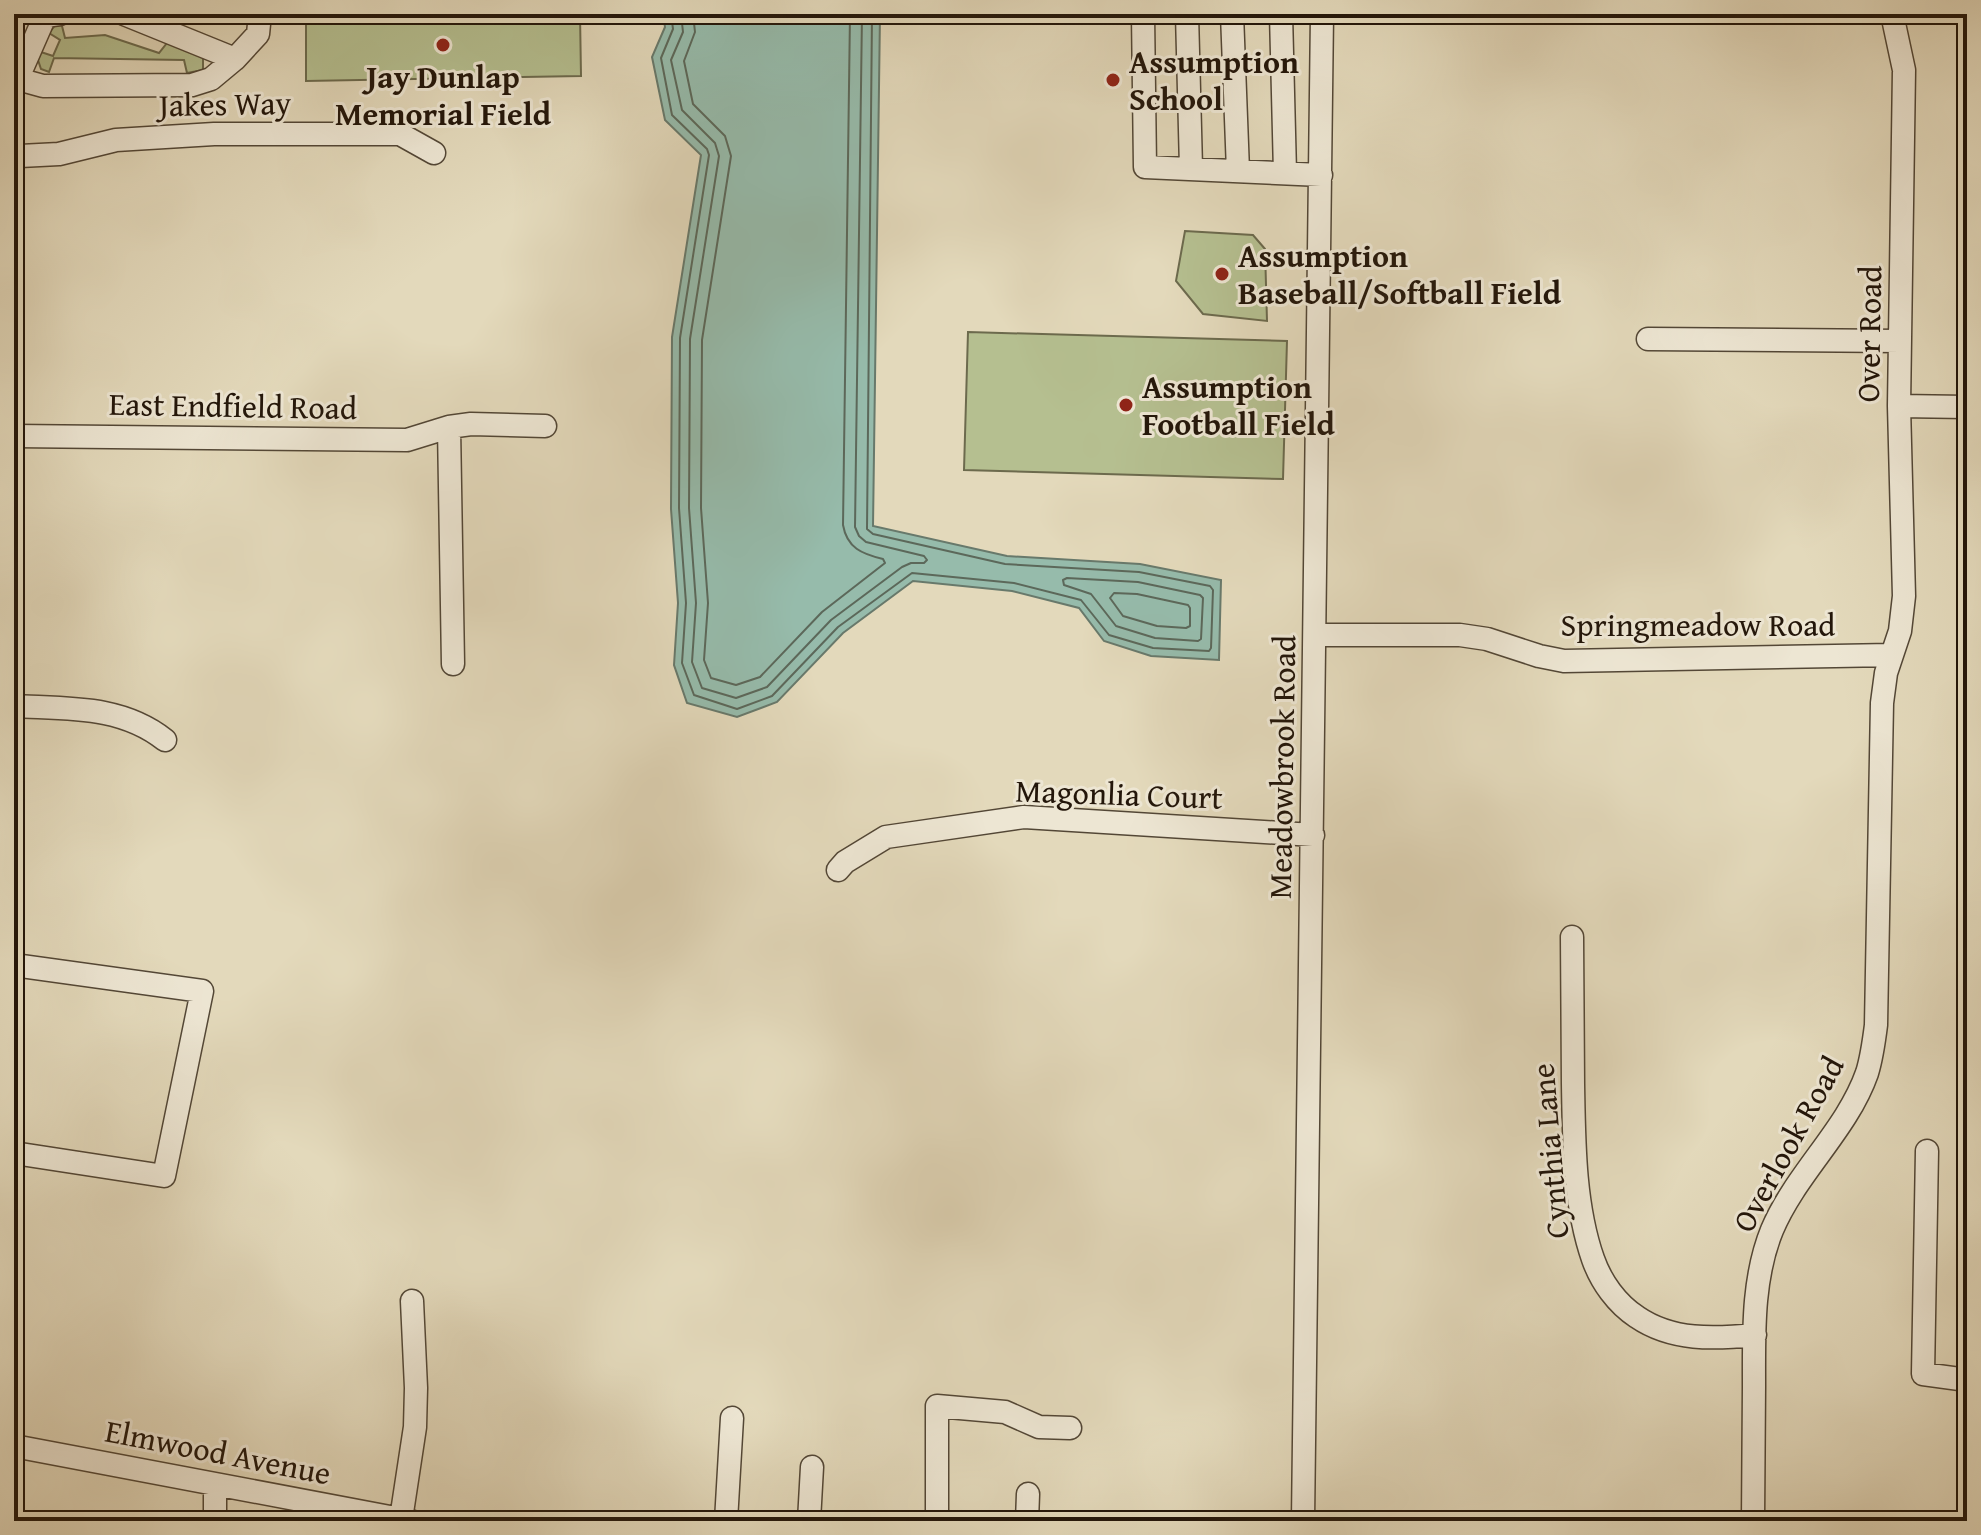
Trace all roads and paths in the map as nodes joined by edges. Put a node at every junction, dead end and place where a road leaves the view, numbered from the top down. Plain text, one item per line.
1 (124, 14) edge
2 (260, 14) edge
3 (1143, 14) edge
4 (1187, 14) edge
5 (1232, 14) edge
6 (1281, 14) edge
7 (1322, 14) edge
8 (1892, 14) edge
9 (50, 15) edge
10 (235, 59) junction
11 (16, 79) edge
12 (434, 153) dead end
13 (14, 154) edge
14 (1191, 168) junction
15 (1238, 171) junction
16 (1285, 173) junction
17 (1321, 175) junction
18 (1648, 339) dead end
19 (1900, 341) junction
20 (1899, 406) junction
21 (1967, 407) edge
22 (545, 426) dead end
23 (449, 427) junction
24 (14, 436) edge
25 (1316, 635) junction
26 (1891, 655) junction
27 (453, 664) dead end
28 (14, 706) edge
29 (165, 740) dead end
30 (1313, 835) junction
31 (838, 870) dead end
32 (1572, 937) dead end
33 (14, 965) edge
34 (1927, 1151) dead end
35 (14, 1153) edge
36 (412, 1301) dead end
37 (1755, 1335) junction
38 (1967, 1380) edge
39 (732, 1418) dead end
40 (1070, 1428) dead end
41 (14, 1446) edge
42 (812, 1467) dead end
43 (215, 1485) junction
44 (1028, 1494) dead end
45 (406, 1520) edge
46 (215, 1521) edge
47 (726, 1521) edge
48 (809, 1521) edge
49 (937, 1521) edge
50 (1027, 1521) edge
51 (1303, 1521) edge
52 (1753, 1521) edge

1 - 10 street
2 - 10 street
3 - 14 street
4 - 14 street
5 - 15 street
6 - 16 street
7 - 17 street, Meadowbrook Road
8 - 19 street, Over Road
9 - 11 street
10 - 11 street
12 - 13 street, Jakes Way
14 - 15 street
15 - 16 street
16 - 17 street
17 - 25 street, Meadowbrook Road
18 - 19 street
19 - 20 street, Over Road
20 - 21 street
20 - 26 street, Over Road
22 - 23 street, East Endfield Road
23 - 24 street, East Endfield Road
23 - 27 street
25 - 26 street, Springmeadow Road
25 - 30 street, Meadowbrook Road
26 - 37 street, Overlook Road
28 - 29 street
30 - 31 street, Magonlia Court
30 - 51 street, Meadowbrook Road
32 - 37 street, Cynthia Lane
33 - 35 street
34 - 38 street
36 - 45 street
37 - 52 street, Overlook Road
39 - 47 street
40 - 49 street
41 - 43 street, Elmwood Avenue
42 - 48 street
43 - 45 street, Elmwood Avenue
43 - 46 street
44 - 50 street

